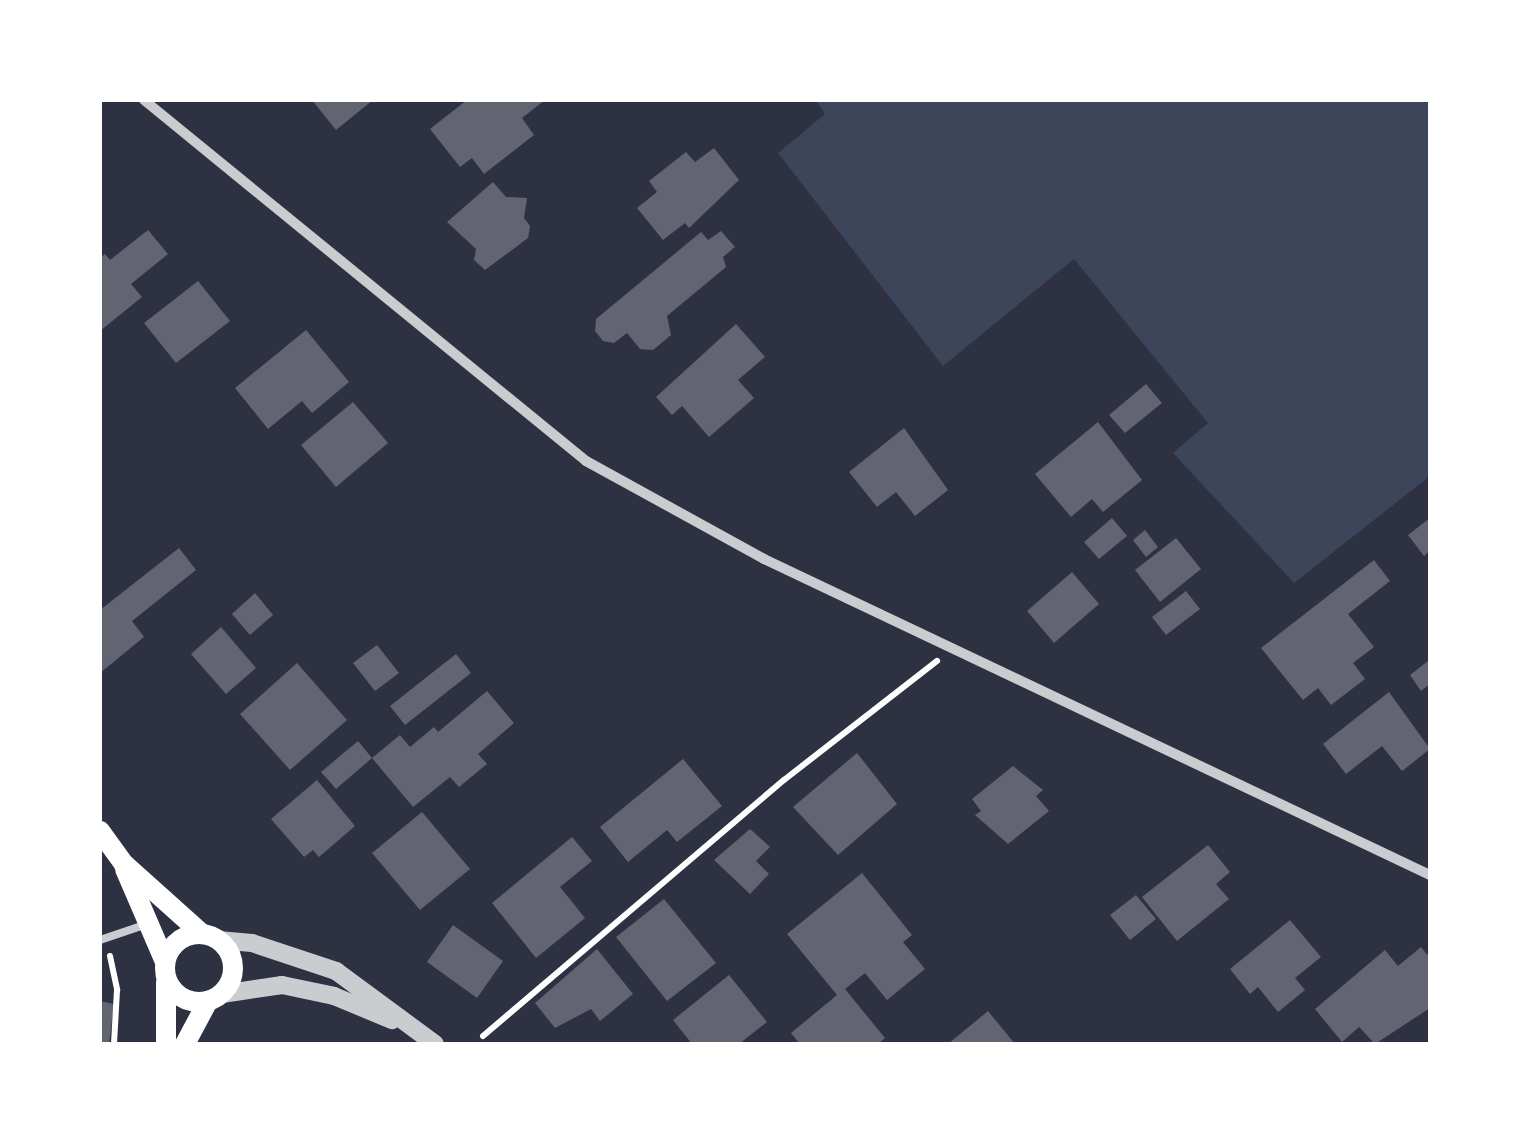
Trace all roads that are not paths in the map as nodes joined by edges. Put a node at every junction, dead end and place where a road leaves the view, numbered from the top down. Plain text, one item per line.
1 (144, 100) edge
2 (100, 831) edge
3 (122, 863) junction
4 (1430, 875) edge
5 (148, 923) junction
6 (210, 937) junction
7 (102, 940) edge
8 (166, 971) junction
9 (214, 997) junction
10 (422, 1039) edge
11 (166, 1044) edge
12 (185, 1044) edge

1 - 4 street
2 - 3 main road
3 - 5 main road
3 - 6 main road
5 - 7 lane
5 - 8 main road
6 - 8 main road
6 - 9 main road
6 - 10 street
8 - 9 main road
8 - 11 main road
9 - 10 street
9 - 12 main road

